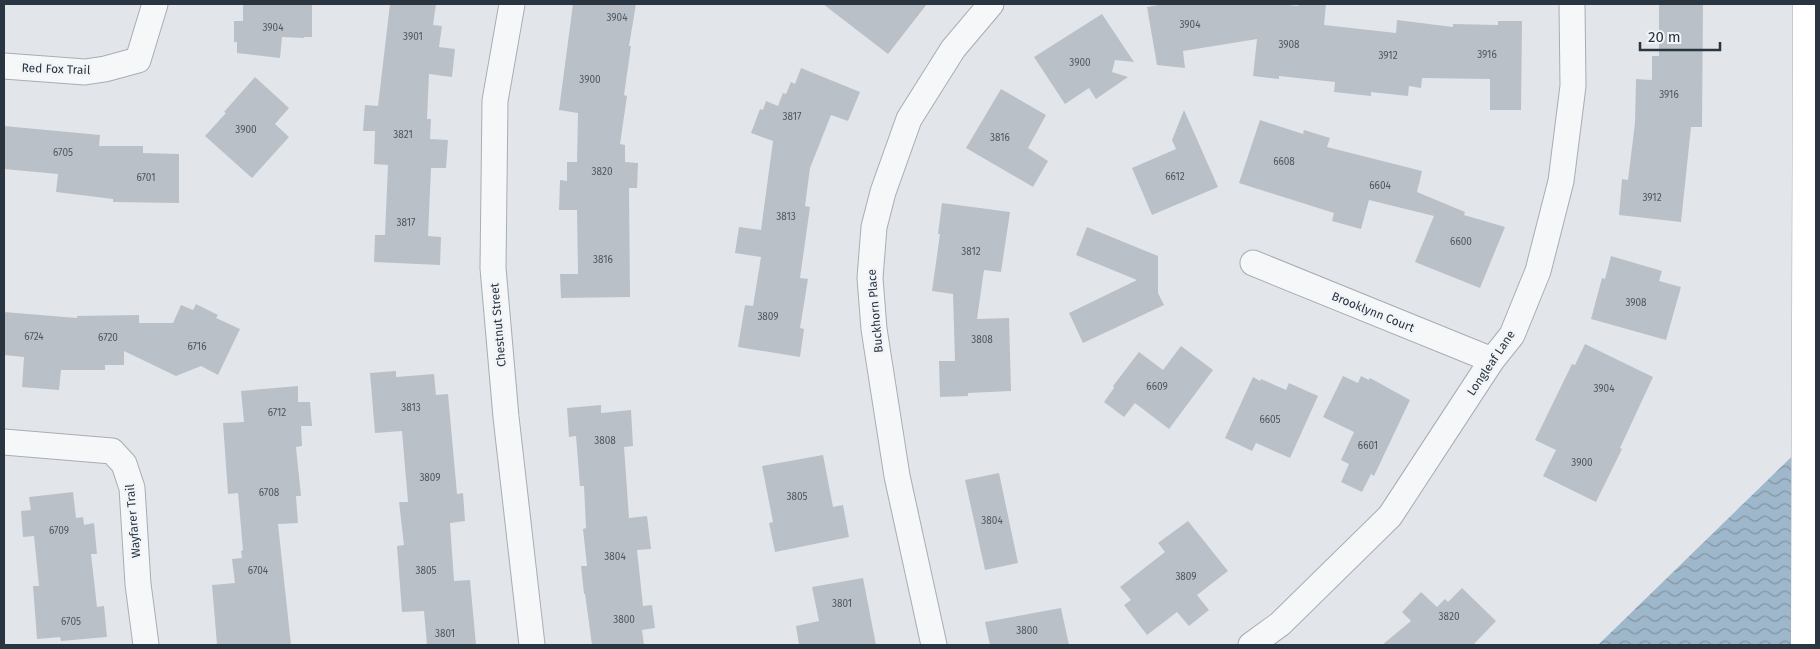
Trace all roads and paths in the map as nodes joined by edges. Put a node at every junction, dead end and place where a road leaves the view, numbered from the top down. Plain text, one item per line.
1 (155, 4) edge
2 (512, 4) edge
3 (991, 4) edge
4 (1572, 4) edge
5 (1807, 4) edge
6 (4, 66) edge
7 (1254, 264) dead end
8 (1492, 360) junction
9 (4, 442) edge
10 (146, 645) edge
11 (532, 645) edge
12 (934, 645) edge
13 (1251, 645) edge
14 (1805, 645) edge

1 - 6 street, Red Fox Trail
2 - 11 street, Chestnut Street
3 - 12 street, Buckhorn Place
4 - 8 street, Longleaf Lane
5 - 14 main road
7 - 8 street, Brooklynn Court
8 - 13 street, Longleaf Lane
9 - 10 street, Wayfarer Trail

